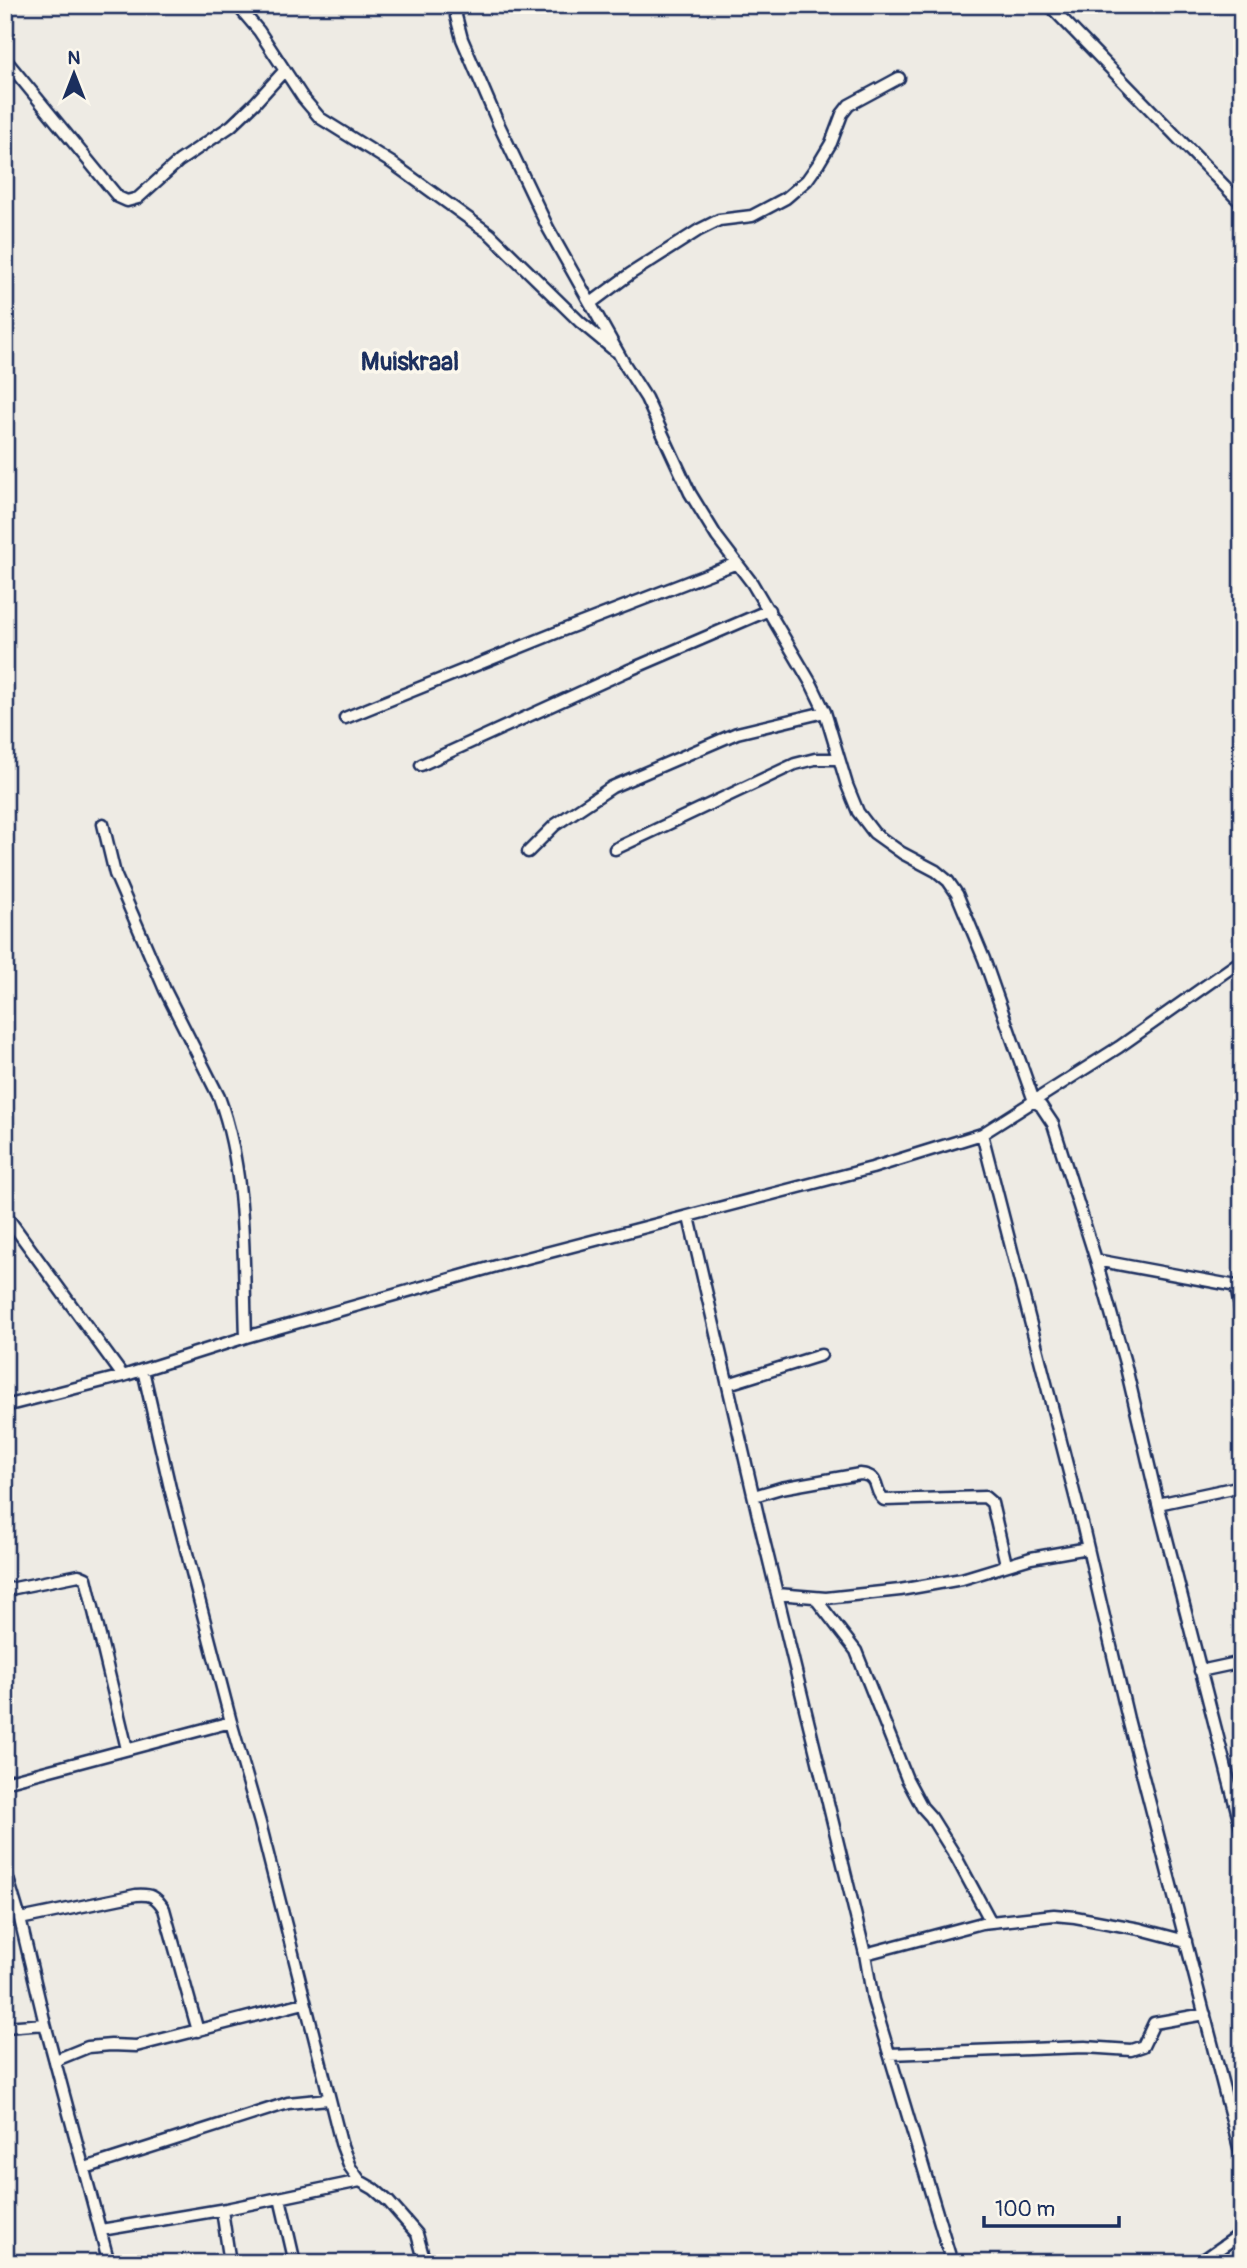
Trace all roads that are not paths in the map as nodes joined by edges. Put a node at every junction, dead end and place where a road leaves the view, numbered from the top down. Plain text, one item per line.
1 (237, 5) edge
2 (457, 5) edge
3 (1049, 5) edge
4 (5, 59) edge
5 (284, 71) junction
6 (899, 78) dead end
7 (1242, 204) edge
8 (591, 303) junction
9 (618, 354) junction
10 (737, 563) junction
11 (769, 610) junction
12 (825, 712) junction
13 (345, 718) dead end
14 (838, 759) junction
15 (421, 765) dead end
16 (103, 824) dead end
17 (615, 849) dead end
18 (528, 852) dead end
19 (1242, 960) edge
20 (1034, 1101) junction
21 (982, 1134) junction
22 (6, 1217) edge
23 (689, 1217) junction
24 (1096, 1260) junction
25 (1239, 1287) edge
26 (1242, 1319) edge
27 (246, 1337) junction
28 (821, 1355) dead end
29 (143, 1370) junction
30 (123, 1376) junction
31 (728, 1384) junction
32 (5, 1406) edge
33 (1242, 1486) edge
34 (754, 1496) junction
35 (1158, 1504) junction
36 (1088, 1548) junction
37 (1006, 1564) junction
38 (5, 1590) edge
39 (778, 1594) junction
40 (815, 1598) junction
41 (1242, 1662) edge
42 (1200, 1671) junction
43 (230, 1722) junction
44 (127, 1749) junction
45 (5, 1782) edge
46 (1242, 1831) edge
47 (5, 1869) edge
48 (20, 1919) junction
49 (991, 1922) junction
50 (1186, 1941) junction
51 (864, 1954) junction
52 (304, 2003) junction
53 (1205, 2014) junction
54 (45, 2024) junction
55 (5, 2027) edge
56 (198, 2031) junction
57 (889, 2054) junction
58 (56, 2060) junction
59 (328, 2099) junction
60 (1242, 2159) edge
61 (85, 2168) junction
62 (360, 2181) junction
63 (280, 2198) junction
64 (222, 2210) junction
65 (101, 2230) junction
66 (1242, 2233) edge
67 (109, 2263) edge
68 (230, 2263) edge
69 (295, 2263) edge
70 (425, 2263) edge
71 (952, 2263) edge
72 (1199, 2263) edge

1 - 5 street
2 - 8 street
3 - 7 street
4 - 5 street
5 - 9 street
6 - 8 street
8 - 9 street
9 - 10 street
10 - 11 street
10 - 13 street
11 - 12 street
11 - 15 street
12 - 14 street
12 - 18 street
14 - 17 street
14 - 20 street
16 - 27 street
19 - 20 street
20 - 21 street
20 - 24 street
21 - 23 street
21 - 36 street
22 - 30 street
23 - 27 street
23 - 31 street
24 - 25 street
24 - 35 street
25 - 26 street
27 - 29 street
28 - 31 street
29 - 30 street
29 - 43 street
30 - 32 street
31 - 34 street
33 - 35 street
34 - 37 street
34 - 39 street
35 - 42 street
36 - 37 street
36 - 50 street
37 - 40 street
38 - 44 street
39 - 40 street
39 - 51 street
40 - 49 street
41 - 42 street
42 - 46 street
43 - 44 street
43 - 52 street
44 - 45 street
47 - 48 street
48 - 54 street
48 - 56 street
49 - 50 street
49 - 51 street
50 - 53 street
51 - 57 street
52 - 56 street
52 - 59 street
53 - 57 street
53 - 60 street
54 - 55 street
54 - 58 street
56 - 58 street
57 - 71 street
58 - 61 street
59 - 61 street
59 - 62 street
61 - 65 street
62 - 63 street
62 - 70 street
63 - 64 street
63 - 69 street
64 - 65 street
64 - 68 street
65 - 67 street
66 - 72 street

